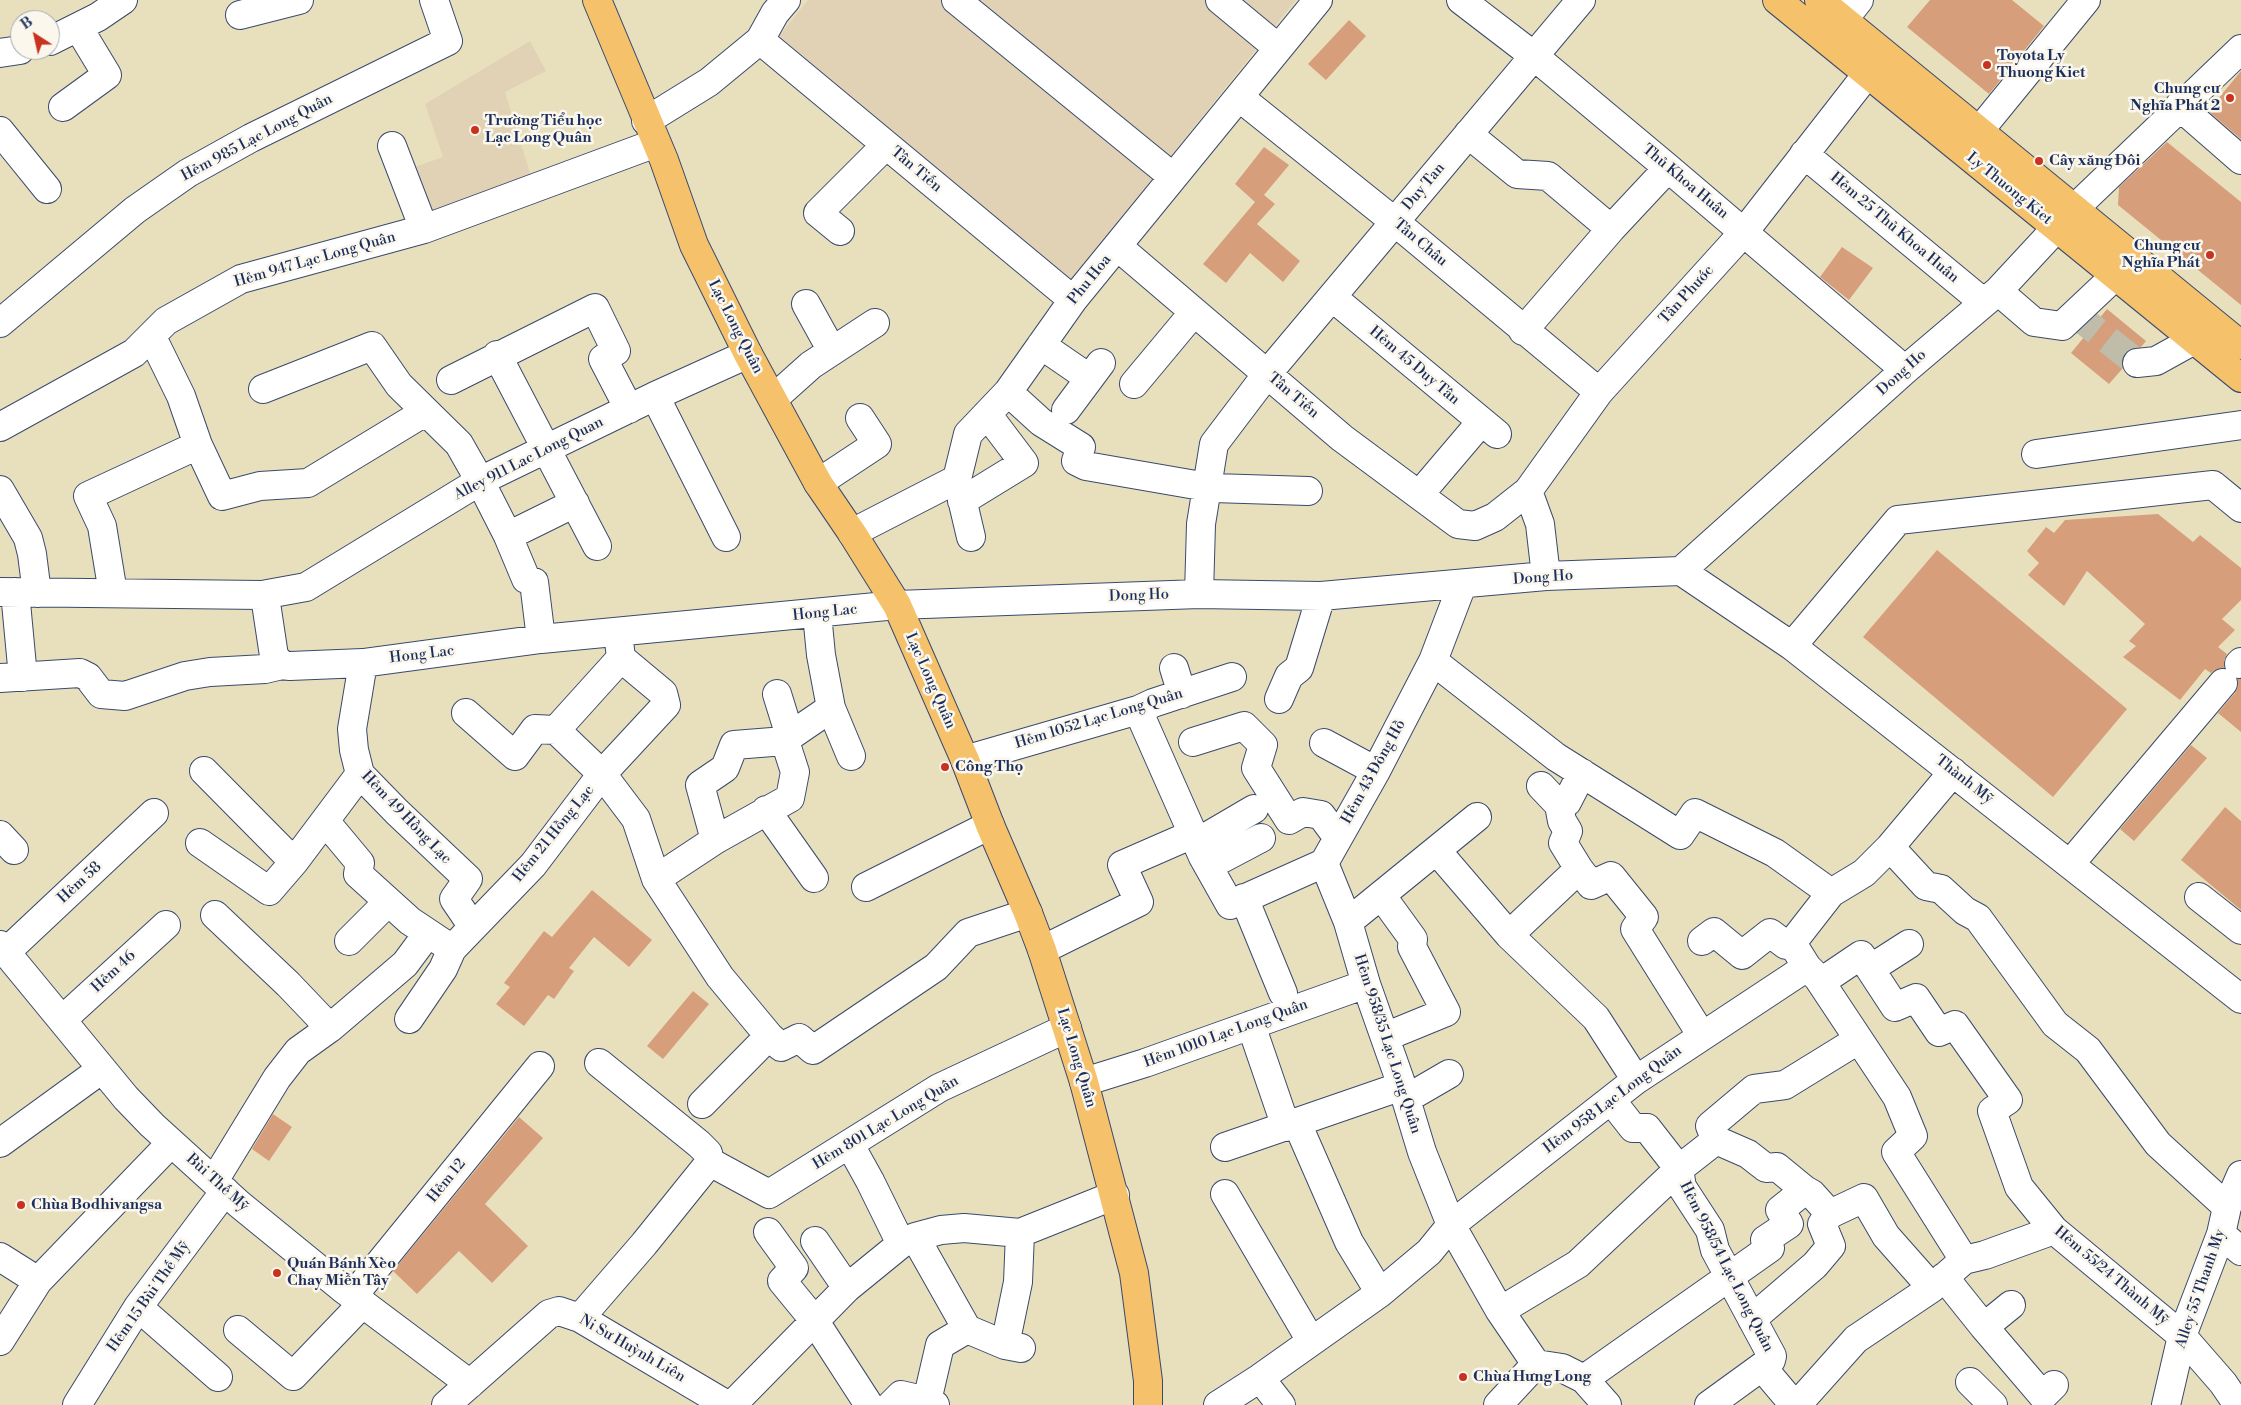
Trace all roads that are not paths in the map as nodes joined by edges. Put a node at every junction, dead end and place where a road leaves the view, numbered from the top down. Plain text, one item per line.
1 (123, 0) edge
2 (434, 0) edge
3 (596, 0) edge
4 (956, 0) edge
5 (1220, 0) edge
6 (1318, 0) edge
7 (1461, 0) edge
8 (1581, 0) edge
9 (1776, 0) edge
10 (1819, 0) edge
11 (2086, 0) edge
12 (284, 2) edge
13 (774, 4) edge
14 (1851, 10) edge
15 (240, 15) dead end
16 (78, 28) junction
17 (60, 36) edge
18 (760, 40) junction
19 (1826, 41) junction
20 (1278, 48) junction
21 (1534, 56) junction
22 (2238, 56) edge
23 (1875, 63) junction
24 (1239, 96) junction
25 (2179, 106) junction
26 (63, 107) dead end
27 (0, 131) edge
28 (1979, 131) junction
29 (651, 132) junction
30 (1468, 134) junction
31 (886, 145) junction
32 (392, 146) dead end
33 (1804, 154) junction
34 (2241, 160) edge
35 (1668, 168) junction
36 (1173, 177) junction
37 (46, 189) dead end
38 (2075, 208) junction
39 (1395, 222) junction
40 (2056, 228) junction
41 (424, 229) junction
42 (1611, 229) junction
43 (840, 231) dead end
44 (1744, 232) junction
45 (1117, 246) junction
46 (2115, 276) junction
47 (1990, 296) junction
48 (1332, 297) junction
49 (1073, 300) junction
50 (806, 304) dead end
51 (1194, 312) junction
52 (1, 321) edge
53 (875, 323) dead end
54 (1523, 331) junction
55 (152, 337) junction
56 (2194, 340) junction
57 (1041, 345) junction
58 (2241, 345) edge
59 (832, 352) junction
60 (748, 354) junction
61 (497, 355) junction
62 (2137, 363) dead end
63 (1905, 370) junction
64 (1267, 374) junction
65 (2241, 378) edge
66 (451, 380) dead end
67 (1134, 384) dead end
68 (263, 389) dead end
69 (1008, 392) junction
70 (1599, 392) junction
71 (655, 396) junction
72 (773, 399) junction
73 (628, 409) junction
74 (1066, 410) dead end
75 (425, 412) junction
76 (986, 414) junction
77 (860, 418) dead end
78 (2241, 425) edge
79 (0, 427) edge
80 (198, 445) junction
81 (547, 448) junction
82 (2036, 454) dead end
83 (480, 481) junction
84 (818, 483) junction
85 (1207, 487) junction
86 (0, 490) edge
87 (960, 490) junction
88 (1308, 491) dead end
89 (1528, 491) junction
90 (1419, 495) junction
91 (575, 503) junction
92 (2241, 508) edge
93 (1480, 524) joint
94 (852, 532) junction
95 (508, 536) junction
96 (726, 537) dead end
97 (971, 537) dead end
98 (597, 546) dead end
99 (1681, 570) junction
100 (1546, 576) junction
101 (1462, 585) junction
102 (17, 592) edge
103 (113, 593) junction
104 (1199, 594) junction
105 (262, 595) junction
106 (1321, 596) junction
107 (897, 605) junction
108 (816, 614) junction
109 (541, 639) junction
110 (619, 645) junction
111 (1792, 646) junction
112 (1433, 661) junction
113 (363, 663) junction
114 (282, 665) junction
115 (1174, 668) dead end
116 (2234, 670) edge
117 (1232, 677) dead end
118 (12, 678) edge
119 (777, 694) dead end
120 (1182, 694) junction
121 (1279, 698) dead end
122 (831, 708) junction
123 (1138, 710) junction
124 (466, 713) dead end
125 (556, 730) junction
126 (788, 739) junction
127 (1194, 742) dead end
128 (1324, 743) dead end
129 (851, 756) dead end
130 (965, 760) junction
131 (204, 771) dead end
132 (1376, 771) junction
133 (1954, 772) junction
134 (1582, 773) junction
135 (360, 774) junction
136 (602, 774) junction
137 (1254, 809) dead end
138 (766, 810) junction
139 (154, 813) dead end
140 (1478, 817) dead end
141 (325, 821) junction
142 (990, 825) junction
143 (1261, 838) dead end
144 (1338, 838) junction
145 (715, 840) junction
146 (200, 843) dead end
147 (1890, 847) junction
148 (1199, 848) junction
149 (1437, 852) junction
150 (294, 862) junction
151 (1324, 863) junction
152 (2070, 864) junction
153 (1579, 869) junction
154 (814, 878) dead end
155 (656, 879) junction
156 (866, 887) dead end
157 (1831, 893) junction
158 (1381, 895) junction
159 (2199, 897) dead end
160 (388, 902) junction
161 (1237, 902) junction
162 (1028, 913) junction
163 (215, 914) dead end
164 (1348, 922) junction
165 (166, 924) dead end
166 (473, 927) junction
167 (2241, 930) edge
168 (428, 933) junction
169 (1509, 935) junction
170 (1702, 940) dead end
171 (349, 941) dead end
172 (1792, 943) junction
173 (1909, 944) dead end
174 (3, 949) edge
175 (452, 949) junction
176 (1042, 950) junction
177 (1870, 969) junction
178 (1814, 975) junction
179 (1366, 984) junction
180 (1283, 993) dead end
181 (2241, 999) edge
182 (409, 1019) dead end
183 (62, 1020) junction
184 (1251, 1025) junction
185 (330, 1028) junction
186 (1067, 1028) junction
187 (769, 1036) junction
188 (1702, 1036) junction
189 (1385, 1038) junction
190 (1858, 1040) junction
191 (599, 1064) dead end
192 (540, 1066) dead end
193 (102, 1069) junction
194 (1449, 1074) dead end
195 (1636, 1080) junction
196 (1084, 1082) junction
197 (1404, 1093) junction
198 (1611, 1100) junction
199 (702, 1104) dead end
200 (1292, 1125) junction
201 (4, 1131) edge
202 (1716, 1140) junction
203 (171, 1143) junction
204 (850, 1145) junction
205 (1225, 1148) dead end
206 (710, 1162) junction
207 (1679, 1169) junction
208 (2241, 1175) edge
209 (219, 1186) junction
210 (1805, 1190) junction
211 (1225, 1194) dead end
212 (1115, 1195) junction
213 (2227, 1207) junction
214 (1830, 1214) junction
215 (1451, 1225) junction
216 (2054, 1230) junction
217 (768, 1232) dead end
218 (1020, 1233) junction
219 (815, 1241) dead end
220 (908, 1241) junction
221 (2231, 1242) edge
222 (0, 1256) edge
223 (1964, 1260) junction
224 (1729, 1277) junction
225 (38, 1281) junction
226 (1938, 1283) junction
227 (847, 1288) junction
228 (1380, 1292) junction
229 (358, 1299) junction
230 (2011, 1306) dead end
231 (138, 1307) junction
232 (1500, 1311) junction
233 (580, 1318) junction
234 (1752, 1319) junction
235 (814, 1320) junction
236 (1984, 1328) junction
237 (967, 1329) junction
238 (238, 1330) dead end
239 (2182, 1336) junction
240 (0, 1341) edge
241 (1311, 1341) junction
242 (1536, 1364) junction
243 (1762, 1367) junction
244 (218, 1377) dead end
245 (1260, 1378) junction
246 (1584, 1379) junction
247 (1970, 1382) dead end
248 (2044, 1395) edge
249 (2238, 1398) edge
250 (456, 1399) edge
251 (931, 1403) edge
252 (77, 1405) edge
253 (727, 1405) edge
254 (732, 1405) edge
255 (870, 1405) edge
256 (891, 1405) edge
257 (1148, 1405) edge
258 (1218, 1405) edge
259 (1281, 1405) edge
260 (1498, 1405) edge
261 (1607, 1405) edge
262 (1709, 1405) edge
263 (1795, 1405) edge
264 (1993, 1405) edge
265 (2166, 1405) edge

1 - 16 street
2 - 52 street, Hẻm 985 Lạc Long Quân
3 - 29 main road, Lạc Long Quân
4 - 36 street
5 - 20 street
6 - 20 street, Phu Hoa
7 - 21 street, Thủ Khoa Huân
8 - 21 street, Duy Tan
9 - 19 main road, Ly Thuong Kiet
10 - 14 main road, Ly Thuong Kiet
11 - 28 street
12 - 15 street
13 - 18 street
14 - 19 street
14 - 23 main road, Ly Thuong Kiet
16 - 17 street
16 - 26 street
18 - 29 street, Hẻm 947 Lạc Long Quân
18 - 31 street, Tân Tiến
19 - 23 main road, Ly Thuong Kiet
20 - 24 street, Phu Hoa
21 - 30 street, Duy Tan
21 - 35 street, Thủ Khoa Huân
22 - 25 street, Dong Ho
23 - 28 main road, Ly Thuong Kiet
23 - 33 street, Tân Phước
23 - 40 main road, Ly Thuong Kiet
24 - 36 street, Phu Hoa
24 - 39 street, Tân Châu
25 - 34 street
25 - 38 street, Dong Ho
27 - 37 street
28 - 38 main road, Ly Thuong Kiet
29 - 41 street, Hẻm 947 Lạc Long Quân
29 - 60 main road, Lạc Long Quân
30 - 39 street, Duy Tan
30 - 42 street
31 - 43 street
31 - 49 street, Tân Tiến
32 - 41 street
33 - 44 street, Tân Phước
33 - 47 street, Hẻm 25 Thủ Khoa Huân
35 - 42 street
35 - 44 street, Thủ Khoa Huân
36 - 45 street, Phu Hoa
38 - 40 street, Dong Ho
38 - 58 main road, Ly Thuong Kiet
39 - 48 street, Duy Tan
39 - 54 street, Tân Châu
40 - 46 main road, Ly Thuong Kiet
40 - 47 street, Dong Ho
41 - 55 street, Hẻm 947 Lạc Long Quân
42 - 54 street
44 - 63 street, Thủ Khoa Huân
44 - 70 street, Tân Phước
45 - 49 street, Phu Hoa
45 - 51 street, Tân Tiến
46 - 47 street, Hẻm 25 Thủ Khoa Huân
46 - 56 main road, Ly Thuong Kiet
47 - 63 street, Dong Ho
48 - 64 street, Duy Tan
48 - 90 street, Hẻm 45 Duy Tân
49 - 57 street, Phu Hoa
50 - 59 street
51 - 64 street, Tân Tiến
51 - 67 street
53 - 59 street
54 - 70 street, Tân Châu
55 - 79 street, Hẻm 947 Lạc Long Quân
55 - 80 street
56 - 62 street
56 - 65 main road, Ly Thuong Kiet
57 - 69 street, Phu Hoa
57 - 74 street
59 - 72 street
60 - 71 street, Alley 911 Lac Long Quan
60 - 72 main road, Lạc Long Quân
61 - 66 street
61 - 73 street
61 - 81 street
63 - 99 street, Dong Ho
64 - 85 street, Duy Tan
64 - 90 street, Tân Tiến
68 - 75 street
69 - 76 street, Phu Hoa
69 - 85 street
70 - 89 street, Tân Phước
71 - 73 street, Alley 911 Lac Long Quan
71 - 96 street
72 - 84 main road, Lạc Long Quân
73 - 81 street, Alley 911 Lac Long Quan
75 - 80 street
75 - 83 street
76 - 87 street, Phu Hoa
76 - 87 street
77 - 84 street
78 - 82 street
80 - 103 street
81 - 83 street, Alley 911 Lac Long Quan
81 - 91 street
83 - 95 street
83 - 105 street, Alley 911 Lac Long Quan
84 - 94 main road, Lạc Long Quân
85 - 88 street
85 - 104 street, Duy Tan
86 - 102 street
87 - 94 street
87 - 97 street
89 - 93 street, Tân Phước
89 - 100 street
90 - 93 street, Tân Tiến
91 - 95 street
91 - 98 street
92 - 111 street
94 - 107 main road, Lạc Long Quân
95 - 109 street
99 - 100 street, Dong Ho
99 - 111 street, Thành Mỹ
100 - 101 street, Dong Ho
101 - 106 street, Dong Ho
101 - 112 street, Hẻm 43 Đông Hồ
102 - 103 street
102 - 118 street
103 - 105 street
104 - 106 street, Dong Ho
104 - 107 street, Dong Ho
105 - 114 street
106 - 121 street
107 - 108 street, Hong Lac
107 - 130 main road, Lạc Long Quân
108 - 110 street, Hong Lac
108 - 122 street
109 - 110 street, Hong Lac
109 - 113 street, Hong Lac
110 - 125 street
110 - 136 street
111 - 133 street, Thành Mỹ
112 - 132 street, Hẻm 43 Đông Hồ
112 - 134 street
113 - 114 street, Hong Lac
113 - 135 street, Hẻm 49 Hồng Lạc
114 - 118 street, Hong Lac
115 - 120 street
116 - 152 street
117 - 120 street, Hẻm 1052 Lạc Long Quân
119 - 126 street
120 - 123 street, Hẻm 1052 Lạc Long Quân
122 - 126 street
122 - 129 street
123 - 130 street, Hẻm 1052 Lạc Long Quân
123 - 148 street
124 - 125 street
125 - 136 street, Hẻm 21 Hồng Lạc
126 - 138 street
126 - 145 street
127 - 144 street
128 - 132 street
130 - 142 main road, Lạc Long Quân
131 - 150 street
132 - 144 street, Hẻm 43 Đông Hồ
133 - 147 street
133 - 152 street, Thành Mỹ
134 - 153 street
134 - 157 street
135 - 141 street
135 - 166 street, Hẻm 49 Hồng Lạc
136 - 155 street
136 - 166 street, Hẻm 21 Hồng Lạc
137 - 148 street
138 - 145 street
138 - 154 street
139 - 174 street, Hẻm 58
140 - 149 street
141 - 150 street
141 - 160 street
142 - 156 street
142 - 162 main road, Lạc Long Quân
143 - 148 street
144 - 151 street, Hẻm 43 Đông Hồ
145 - 155 street
146 - 150 street
147 - 157 street
147 - 213 street
148 - 161 street
148 - 176 street
149 - 158 street
149 - 169 street
151 - 161 street
151 - 164 street, Hẻm 958/35 Lạc Long Quân
152 - 181 street, Thành Mỹ
153 - 169 street
153 - 188 street
155 - 187 street
157 - 172 street
158 - 164 street
158 - 189 street
159 - 167 street
160 - 168 street
160 - 171 street
161 - 180 street
162 - 176 main road, Lạc Long Quân
162 - 187 street
163 - 185 street
164 - 179 street, Hẻm 958/35 Lạc Long Quân
165 - 183 street, Hẻm 46
166 - 175 street, Hẻm 21 Hồng Lạc
168 - 175 street
168 - 185 street, Hẻm 15 Bùi Thế Mỹ
169 - 195 street
170 - 172 street
172 - 178 street
173 - 177 street
174 - 183 street, Bùi Thế Mỹ
175 - 182 street, Hẻm 21 Hồng Lạc
176 - 186 main road, Lạc Long Quân
177 - 178 street, Hẻm 55/24 Thành Mỹ
177 - 216 street, Hẻm 55/24 Thành Mỹ
178 - 188 street, Hẻm 958 Lạc Long Quân
178 - 190 street
179 - 184 street, Hẻm 1010 Lạc Long Quân
179 - 189 street, Hẻm 958/35 Lạc Long Quân
183 - 193 street, Bùi Thế Mỹ
184 - 196 street, Hẻm 1010 Lạc Long Quân
184 - 200 street
185 - 209 street, Hẻm 15 Bùi Thế Mỹ
186 - 196 main road, Lạc Long Quân
186 - 204 street, Hẻm 801 Lạc Long Quân
187 - 199 street
188 - 195 street, Hẻm 958 Lạc Long Quân
189 - 197 street, Hẻm 958/35 Lạc Long Quân
190 - 202 street
190 - 223 street
191 - 206 street
192 - 229 street, Hẻm 12
193 - 201 street
193 - 203 street, Bùi Thế Mỹ
194 - 197 street
195 - 198 street, Hẻm 958 Lạc Long Quân
196 - 212 main road, Lạc Long Quân
197 - 200 street
197 - 215 street, Hẻm 958/35 Lạc Long Quân
198 - 207 street, Hẻm 958/54 Lạc Long Quân
198 - 215 street, Hẻm 958 Lạc Long Quân
200 - 205 street
200 - 228 street
202 - 207 street
202 - 210 street
203 - 209 street, Bùi Thế Mỹ
203 - 225 street
204 - 206 street, Hẻm 801 Lạc Long Quân
204 - 220 street
206 - 233 street
207 - 224 street, Hẻm 958/54 Lạc Long Quân
207 - 232 street
208 - 213 street, Alley 55 Thanh My
209 - 229 street, Bùi Thế Mỹ
209 - 231 street, Hẻm 15 Bùi Thế Mỹ
210 - 214 street
210 - 224 street
211 - 241 street
212 - 218 street
212 - 257 main road, Lạc Long Quân
213 - 221 street, Alley 55 Thanh My
214 - 226 street
214 - 234 street
215 - 228 street, Hẻm 958 Lạc Long Quân
215 - 232 street, Hẻm 958/35 Lạc Long Quân
216 - 223 street
216 - 239 street, Hẻm 55/24 Thành Mỹ
217 - 235 street
218 - 220 street
218 - 237 street
219 - 227 street
220 - 227 street
220 - 237 street
221 - 239 street, Alley 55 Thanh My
222 - 225 street
223 - 226 street
224 - 234 street, Hẻm 958/54 Lạc Long Quân
224 - 246 street
225 - 240 street
226 - 236 street
226 - 263 street
227 - 235 street
228 - 241 street, Hẻm 958 Lạc Long Quân
229 - 238 street, Hẻm 12
229 - 250 street, Bùi Thế Mỹ
230 - 236 street
231 - 244 street
231 - 252 street, Hẻm 15 Bùi Thế Mỹ
232 - 242 street, Hẻm 958/35 Lạc Long Quân
233 - 250 street, Ni Sư Huỳnh Liên
233 - 253 street, Ni Sư Huỳnh Liên
234 - 243 street, Hẻm 958/54 Lạc Long Quân
235 - 254 street
235 - 255 street
236 - 248 street
237 - 251 street
239 - 249 street, Hẻm 55/24 Thành Mỹ
239 - 265 street, Alley 55 Thanh My
241 - 245 street, Hẻm 958 Lạc Long Quân
242 - 246 street
242 - 260 street
243 - 262 street, Hẻm 958/54 Lạc Long Quân
243 - 263 street
245 - 258 street, Hẻm 958 Lạc Long Quân
245 - 259 street
246 - 261 street
247 - 264 street
251 - 256 street

